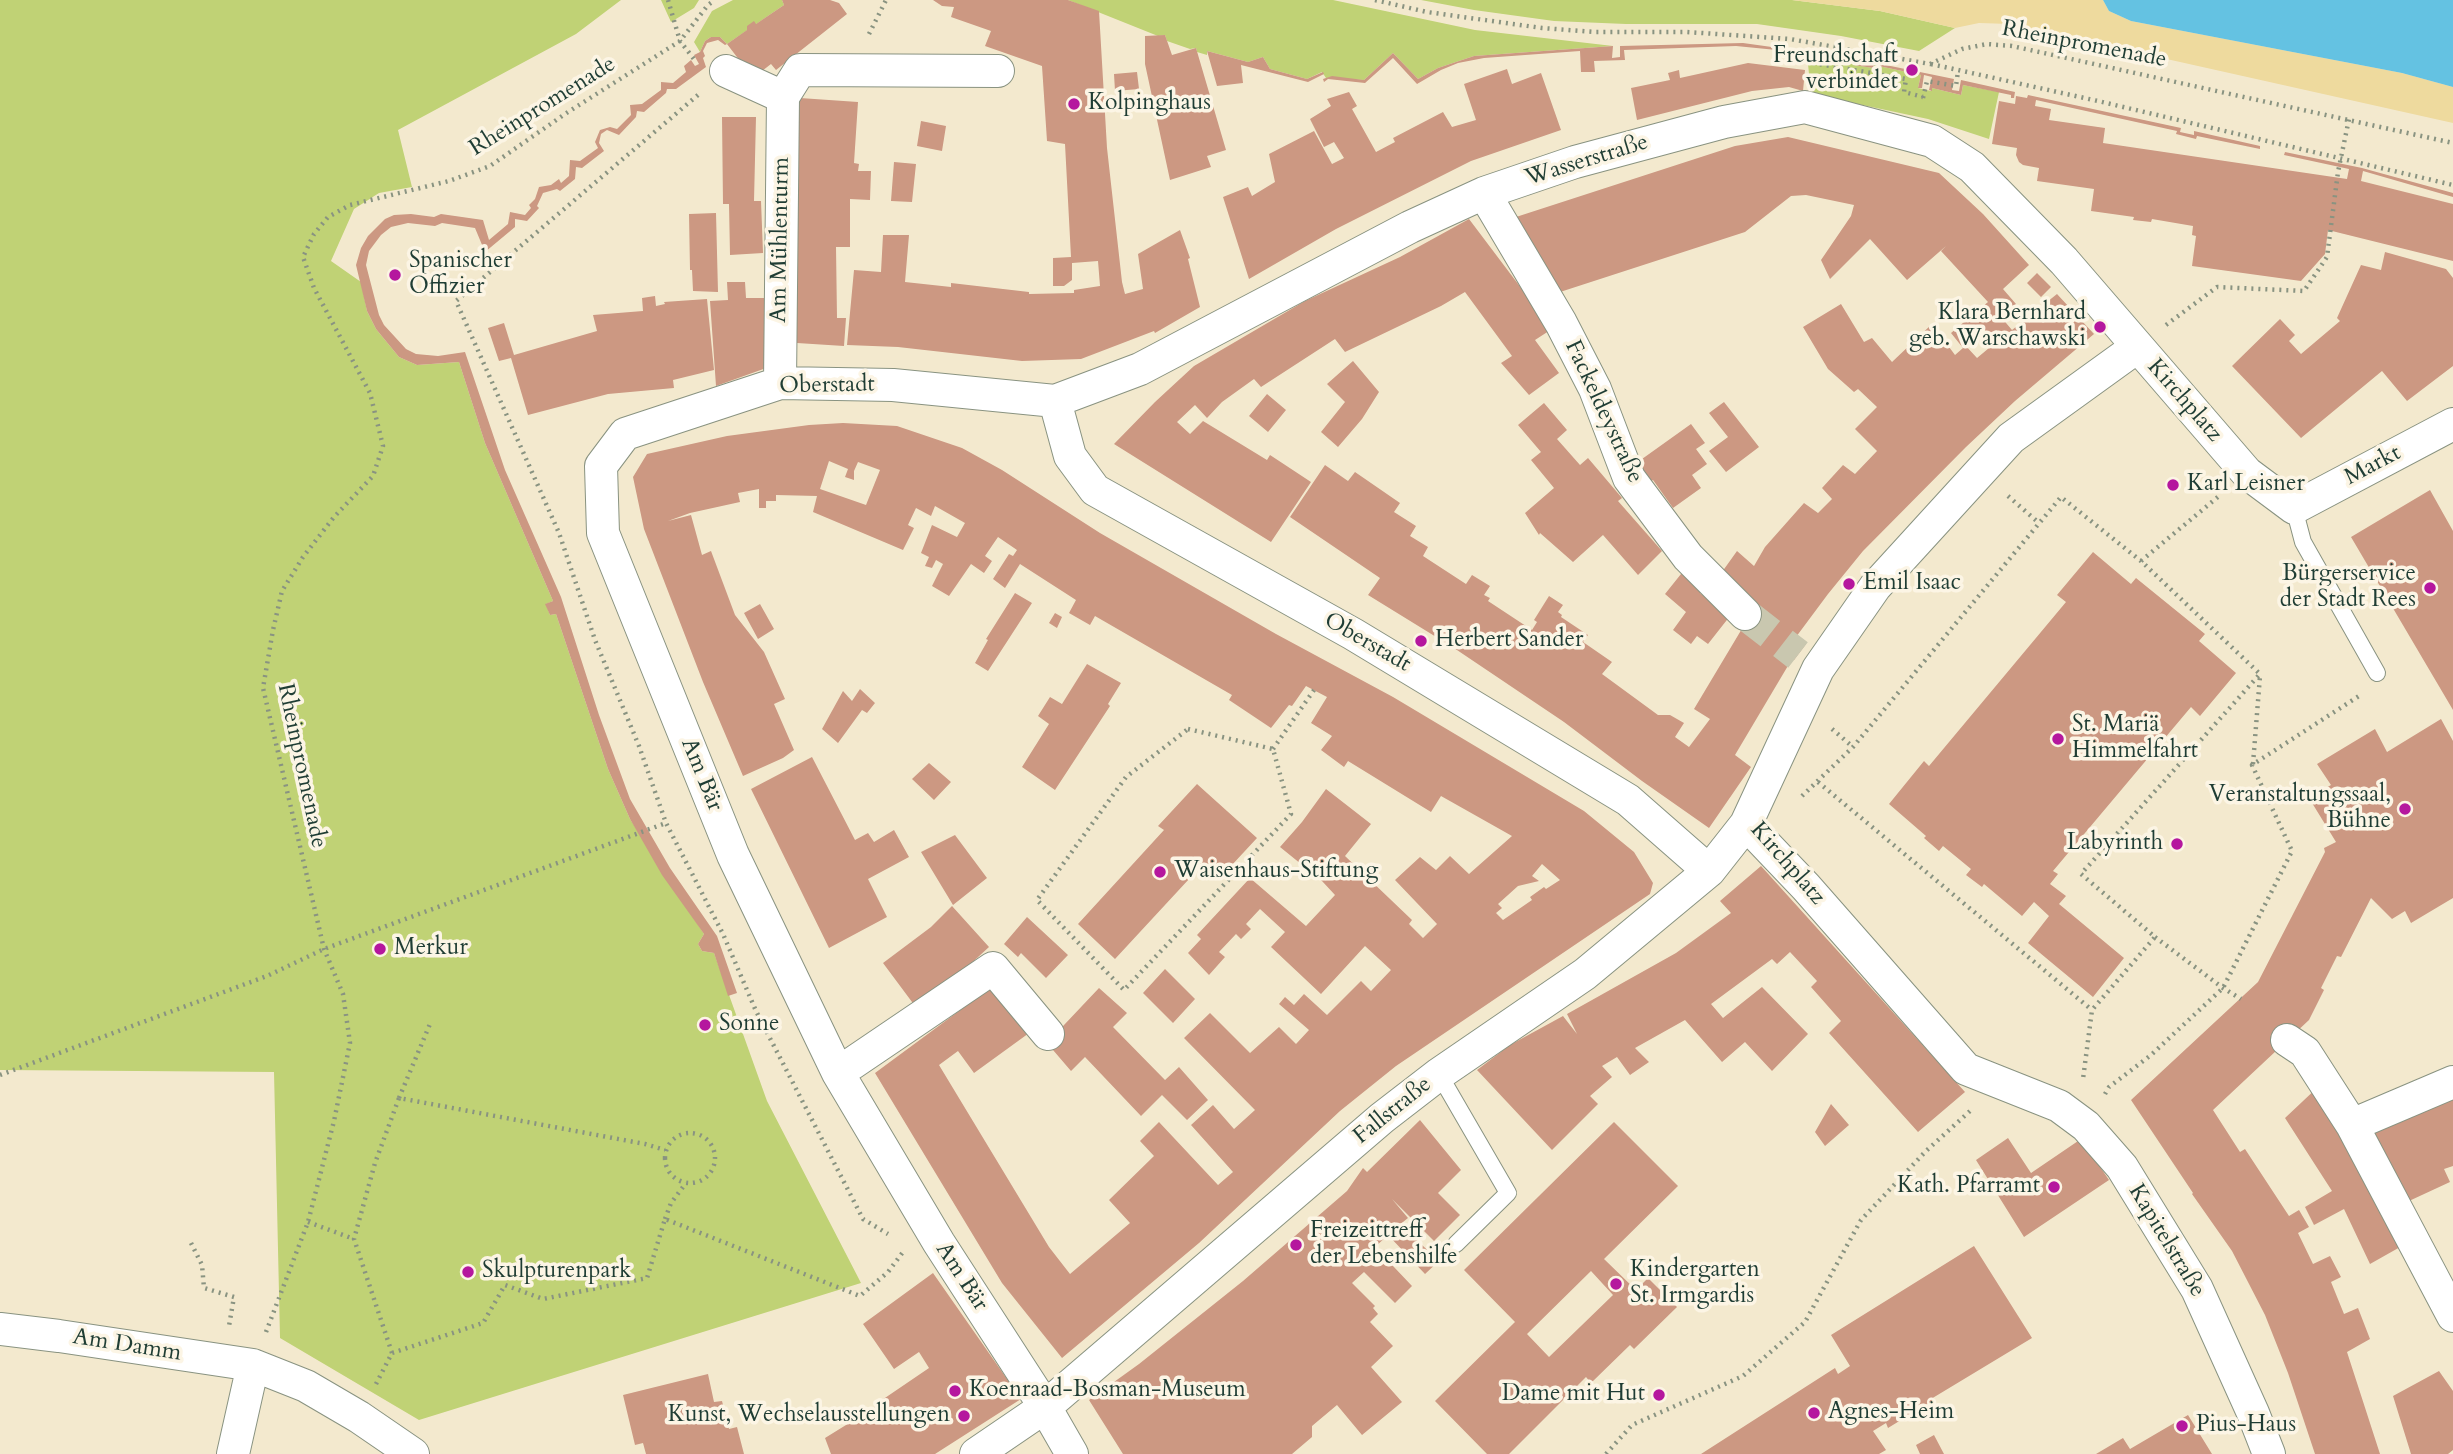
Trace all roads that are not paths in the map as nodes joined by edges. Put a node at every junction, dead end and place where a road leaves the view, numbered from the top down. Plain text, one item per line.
1 (726, 71) road end
2 (998, 71) dead end
3 (783, 97) junction
4 (1484, 193) junction
5 (2137, 347) junction
6 (780, 383) junction
7 (991, 394) joint
8 (1055, 401) junction
9 (2453, 424) edge
10 (601, 466) joint
11 (2294, 508) junction
12 (1745, 614) tunnel mouth
13 (2377, 673) road end
14 (1746, 824) junction
15 (1709, 871) junction
16 (1048, 1034) dead end
17 (2287, 1040) dead end
18 (838, 1073) junction
19 (1439, 1074) junction
20 (2453, 1082) edge
21 (2000, 1083) joint
22 (2352, 1125) junction
23 (1456, 1244) dead end
24 (2453, 1316) edge
25 (0, 1329) edge
26 (238, 1364) junction
27 (1045, 1407) junction
28 (1064, 1448) edge
29 (233, 1454) edge
30 (413, 1454) edge
31 (976, 1454) edge
32 (2269, 1454) edge

1 - 3 street
2 - 3 street
3 - 6 street, Am Mühlenturm
4 - 5 street, Wasserstraße
4 - 8 street, Wasserstraße
4 - 12 street, Fackeldeystraße
5 - 11 street, Kirchplatz
5 - 14 street, Kirchplatz
6 - 7 street, Oberstadt
6 - 10 street, Oberstadt
7 - 8 street, Wasserstraße
8 - 15 street, Oberstadt
9 - 11 street, Markt
10 - 18 street, Am Bär
11 - 13 lane
14 - 15 street, Fallstraße
14 - 21 street, Kirchplatz
15 - 19 street, Fallstraße
16 - 18 street
17 - 22 street
18 - 27 street, Am Bär
19 - 23 lane
19 - 27 street, Fallstraße
20 - 22 street
21 - 32 street, Kapitelstraße
22 - 24 street
25 - 26 street, Am Damm
26 - 29 street
26 - 30 street, Am Damm
27 - 28 street, Am Bär
27 - 31 street, Fallstraße

